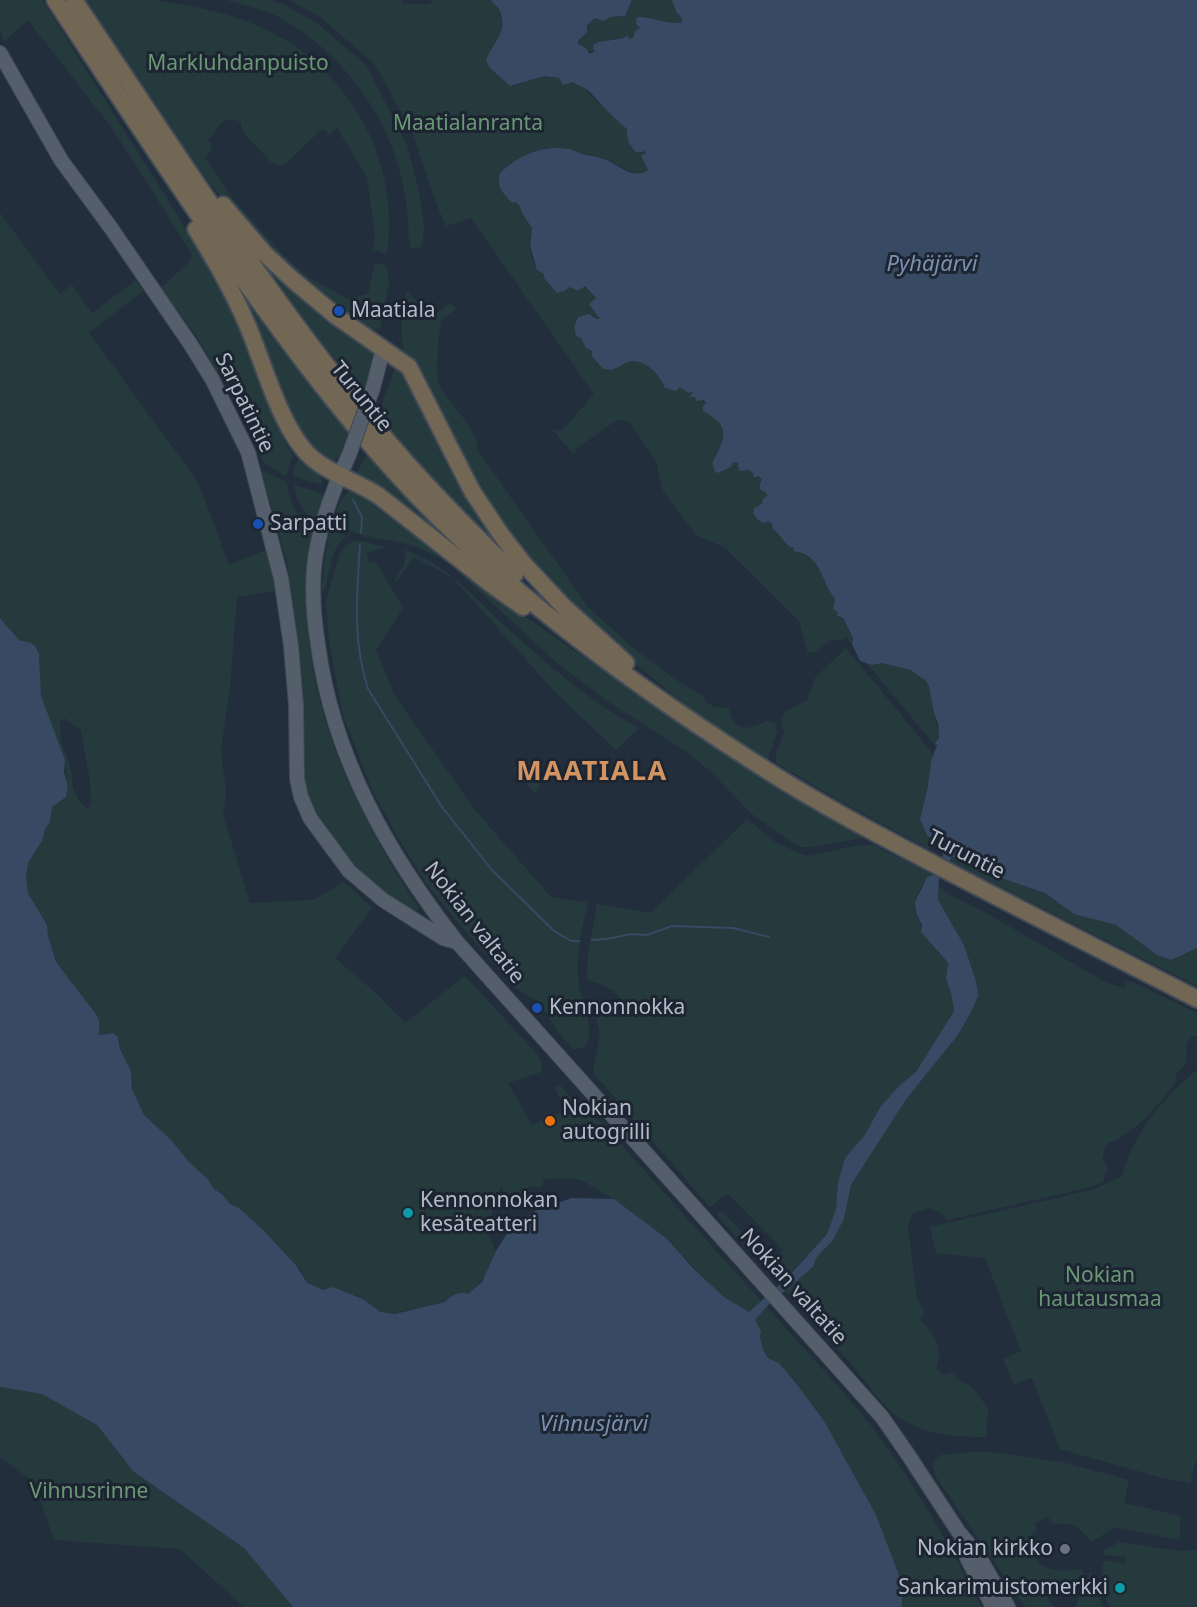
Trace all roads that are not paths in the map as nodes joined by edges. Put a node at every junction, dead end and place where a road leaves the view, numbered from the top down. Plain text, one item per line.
1 (55, 0) edge
2 (74, 0) edge
3 (0, 53) edge
4 (123, 73) junction
5 (142, 133) junction
6 (383, 349) junction
7 (388, 452) junction
8 (340, 474) junction
9 (626, 676) junction
10 (673, 702) junction
11 (721, 739) junction
12 (432, 910) junction
13 (415, 921) junction
14 (457, 942) junction
15 (1197, 999) edge
16 (958, 1531) junction
17 (993, 1607) edge
18 (1008, 1607) edge

1 - 5 highway, Turuntie
2 - 4 highway, Turuntie
3 - 13 main road, Sarpatintie
4 - 6 highway
4 - 7 highway, Turuntie
5 - 7 highway, Turuntie
5 - 8 highway
6 - 8 main road, Nokian valtatie, bridge
6 - 10 highway
7 - 9 highway, Turuntie
7 - 10 highway, Turuntie
8 - 9 highway
8 - 12 main road, Nokian valtatie
9 - 11 highway, Turuntie
10 - 11 highway, Turuntie
11 - 15 highway, Turuntie
12 - 13 main road
12 - 14 main road, Nokian valtatie
13 - 14 main road, Sarpatintie
14 - 16 main road, Nokian valtatie
16 - 17 main road, Nokian valtatie
16 - 18 main road, Nokian valtatie

